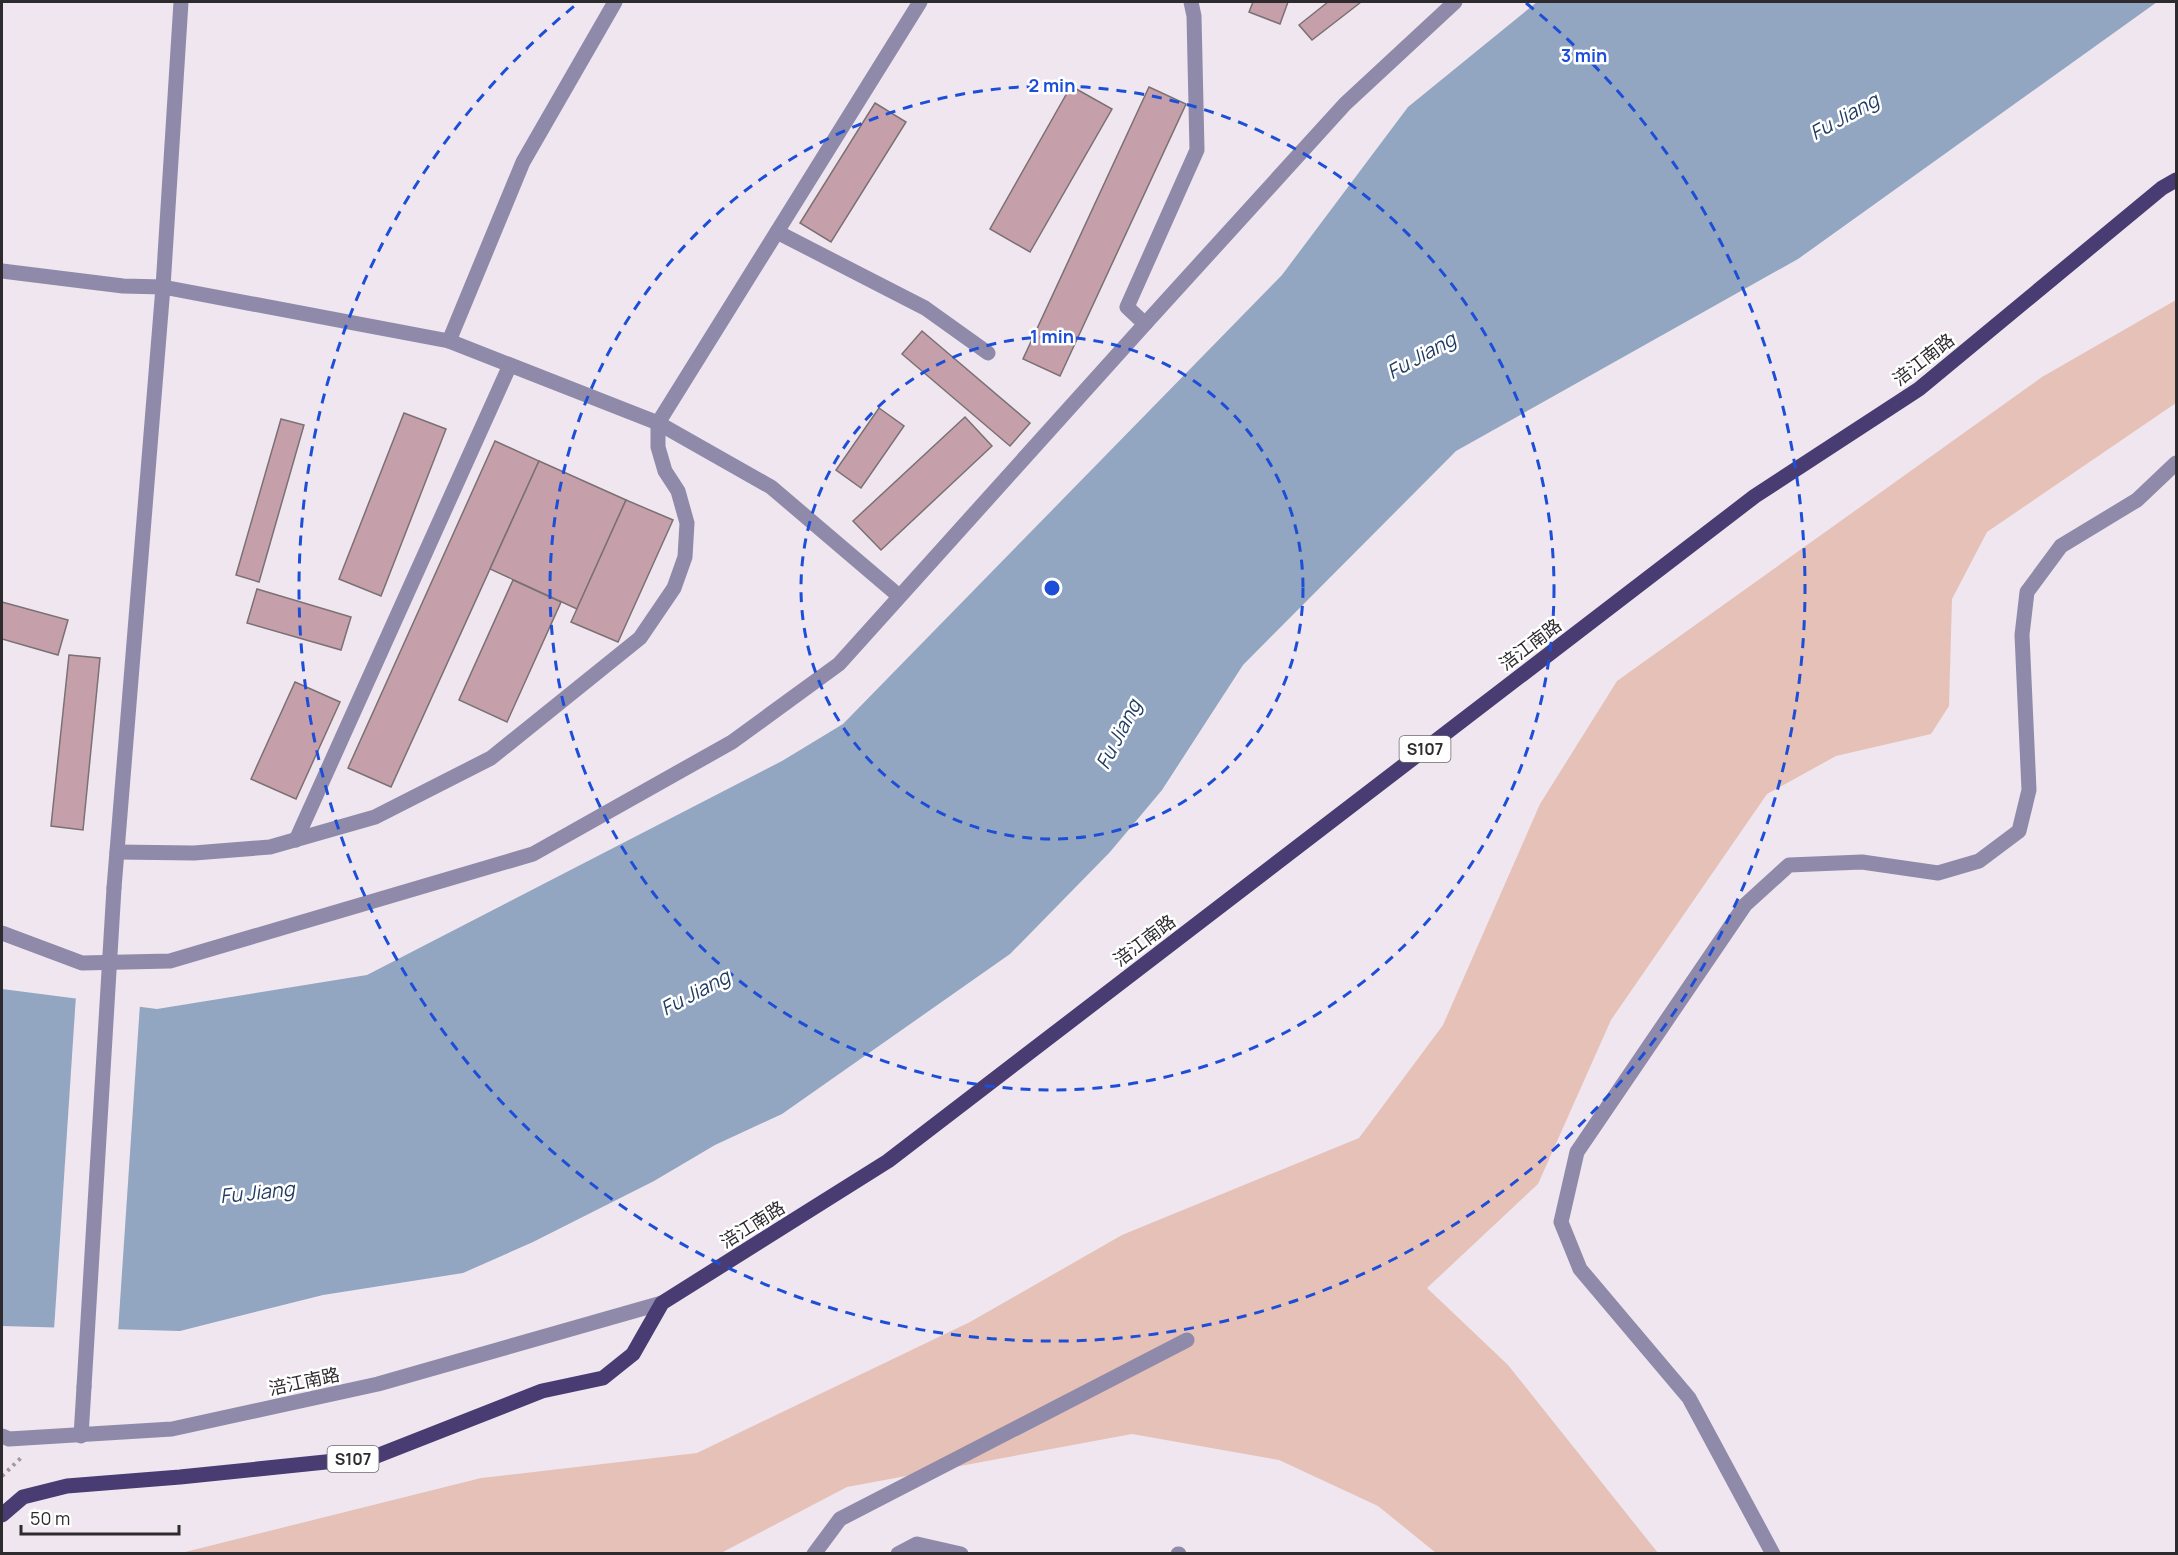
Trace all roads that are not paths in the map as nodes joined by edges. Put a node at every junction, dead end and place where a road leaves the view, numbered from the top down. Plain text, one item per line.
1 (181, 2) edge
2 (615, 2) edge
3 (920, 2) edge
4 (1191, 2) edge
5 (1455, 2) edge
6 (2176, 180) edge
7 (777, 232) junction
8 (2, 271) edge
9 (163, 287) junction
10 (1144, 324) junction
11 (449, 341) junction
12 (988, 353) dead end
13 (510, 365) junction
14 (658, 423) junction
15 (2176, 463) edge
16 (899, 596) junction
17 (296, 840) junction
18 (117, 852) junction
19 (2, 933) edge
20 (662, 1304) junction
21 (1187, 1340) dead end
22 (2, 1436) edge
23 (81, 1436) junction
24 (2, 1515) edge
25 (814, 1554) edge
26 (898, 1554) edge
27 (961, 1554) edge
28 (1773, 1554) edge

1 - 9 street
2 - 11 street
3 - 7 street
4 - 10 street
5 - 10 street
6 - 20 main road, 涪江南路 / S107
7 - 12 street
7 - 14 street
8 - 9 street
9 - 11 street
9 - 18 street
10 - 16 street
11 - 13 street
13 - 14 street
13 - 17 street
14 - 16 street
14 - 17 street
15 - 28 street
16 - 19 street
17 - 18 street
18 - 23 street, bridge
20 - 23 street, 涪江南路
20 - 24 main road, S107
21 - 25 street
22 - 23 street, 涪江南路
26 - 27 street

